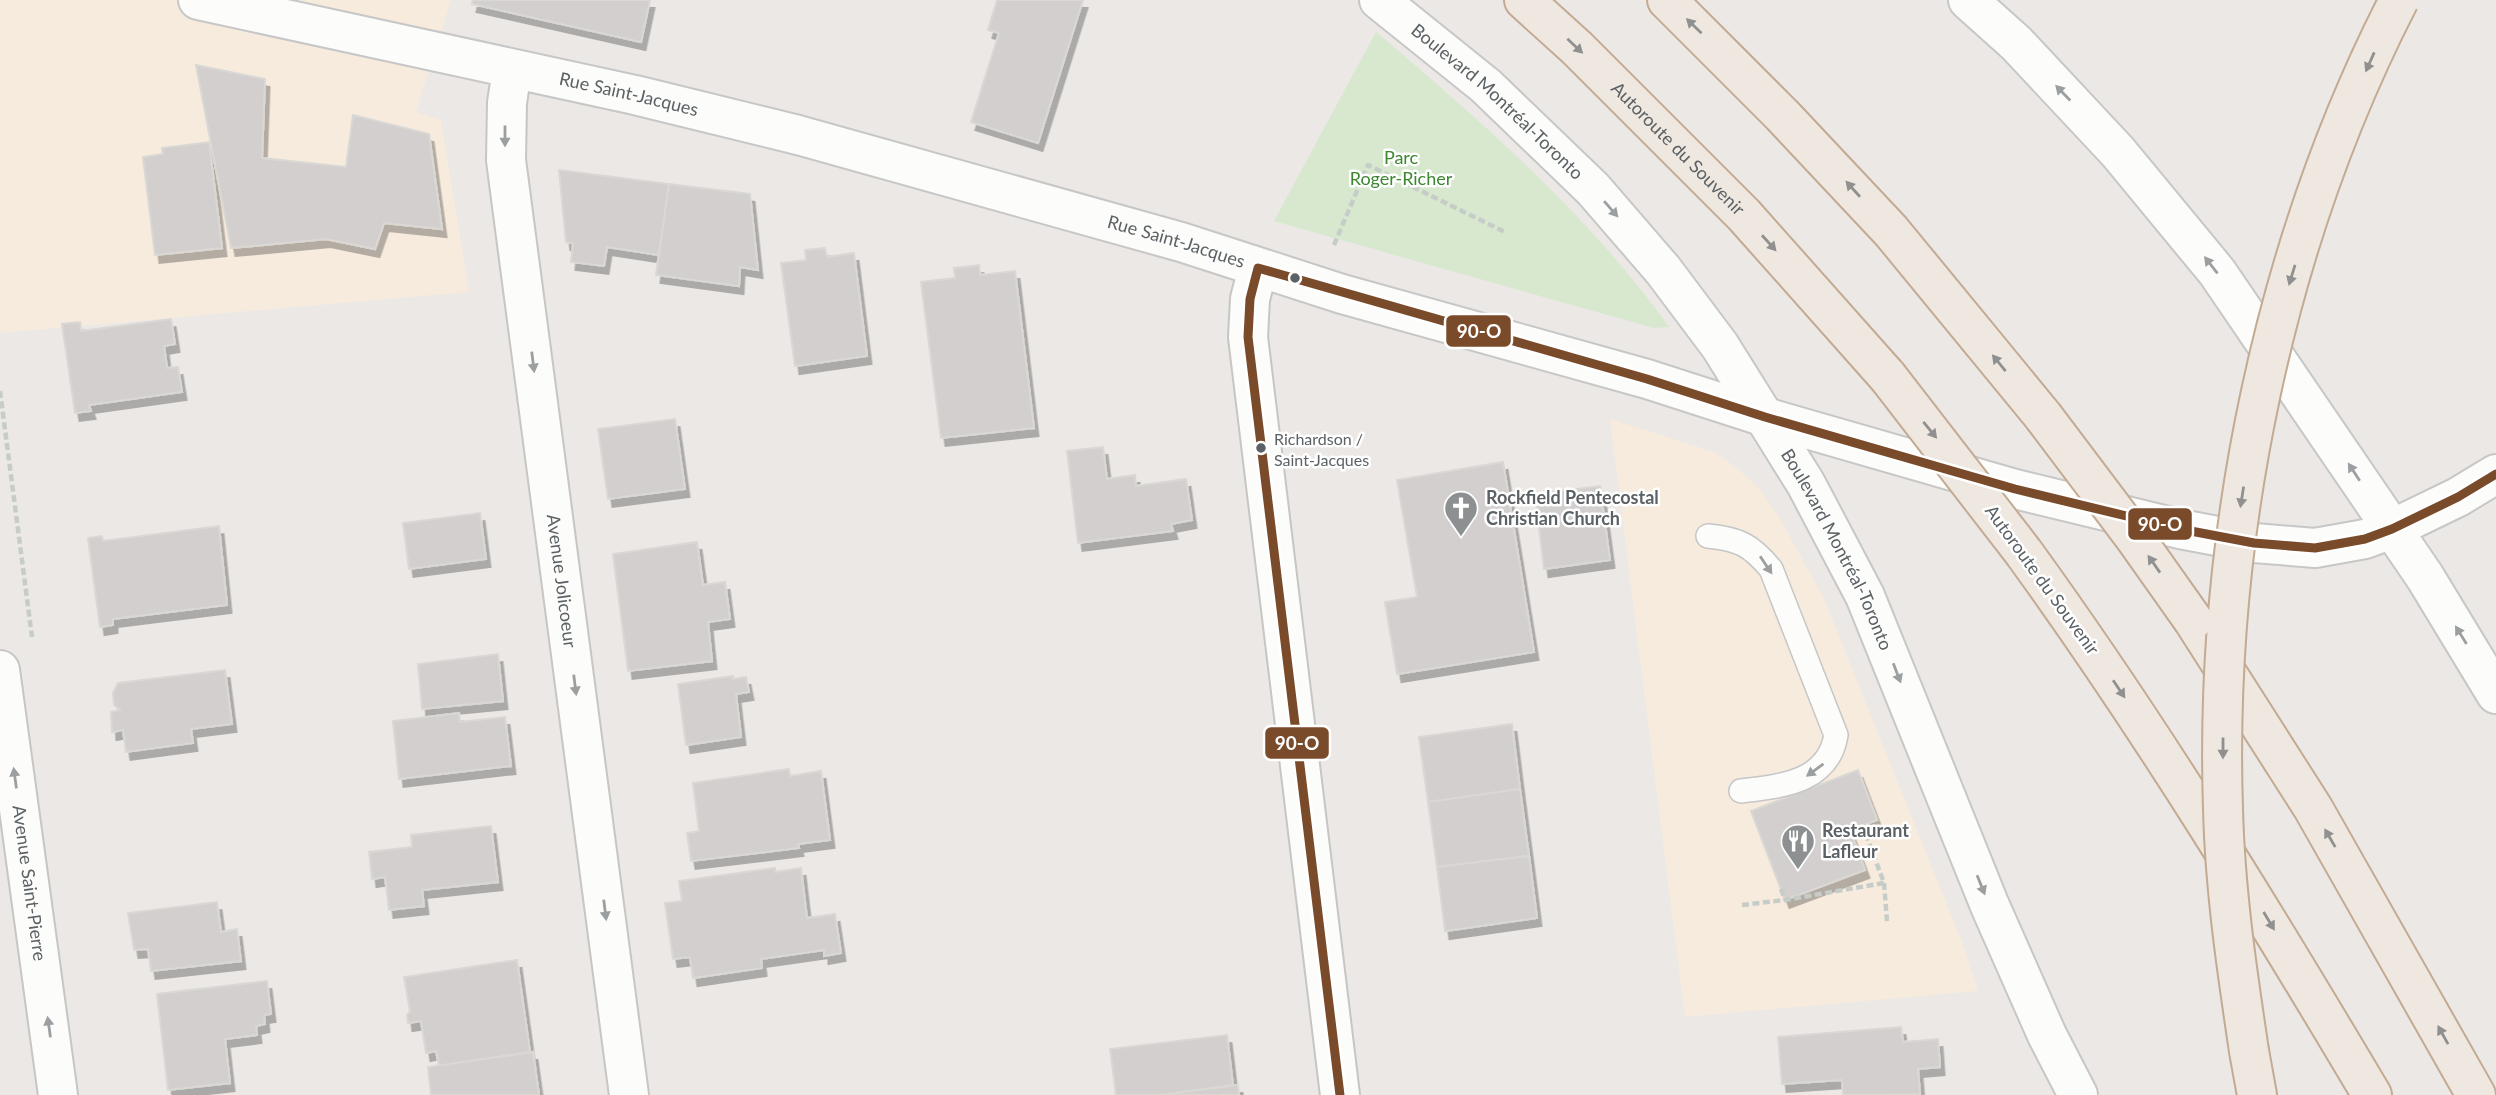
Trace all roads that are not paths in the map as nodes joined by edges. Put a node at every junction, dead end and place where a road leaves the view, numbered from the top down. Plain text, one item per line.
1 (198, 0) edge
2 (1379, 0) edge
3 (1524, 0) edge
4 (1667, 0) edge
5 (1968, 0) edge
6 (2399, 0) edge
7 (512, 69) junction
8 (1258, 268) junction
9 (1765, 417) junction
10 (2496, 474) edge
11 (2392, 529) junction
12 (1708, 536) dead end
13 (0, 670) edge
14 (2496, 694) edge
15 (1741, 791) dead end
16 (58, 1095) edge
17 (629, 1095) edge
18 (1340, 1095) edge
19 (2078, 1095) edge
20 (2257, 1095) edge
21 (2372, 1095) edge
22 (2476, 1095) edge

1 - 7 main road, Rue Saint-Jacques
2 -> 9 main road, Boulevard Montréal-Toronto
3 -> 21 highway, Autoroute du Souvenir, bridge
22 -> 4 highway, bridge
11 -> 5 main road
6 -> 20 highway, bridge
7 - 8 main road, Rue Saint-Jacques
7 -> 17 main road, Avenue Jolicoeur
8 - 9 main road, Rue Saint-Jacques
8 - 18 main road
9 - 11 main road, Rue Saint-Jacques
9 -> 19 main road, Boulevard Montréal-Toronto
10 - 11 main road, Rue Saint-Jacques
14 -> 11 main road
12 -> 15 lane
16 -> 13 main road, Avenue Saint-Pierre

